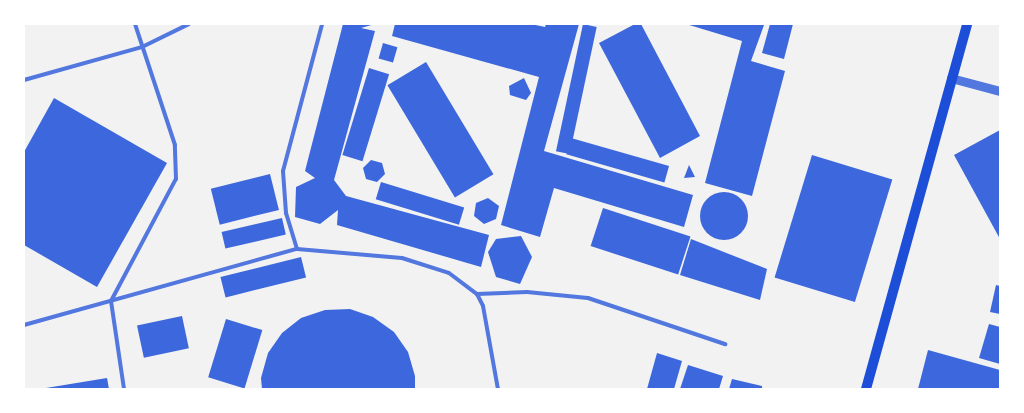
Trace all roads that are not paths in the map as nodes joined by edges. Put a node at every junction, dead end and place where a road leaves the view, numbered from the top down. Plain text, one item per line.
1 (135, 24) edge
2 (189, 24) edge
3 (322, 24) edge
4 (967, 24) edge
5 (142, 47) junction
6 (951, 78) junction
7 (24, 80) edge
8 (1000, 91) edge
9 (297, 249) junction
10 (477, 294) junction
11 (111, 301) junction
12 (24, 325) edge
13 (725, 344) dead end
14 (124, 389) edge
15 (498, 389) edge
16 (866, 389) edge

1 - 5 lane
2 - 5 lane
3 - 9 lane
4 - 6 main road
5 - 7 lane
5 - 11 lane
6 - 8 street
6 - 16 main road
9 - 10 lane
9 - 11 lane
10 - 13 lane
10 - 15 lane
11 - 12 lane
11 - 14 lane

